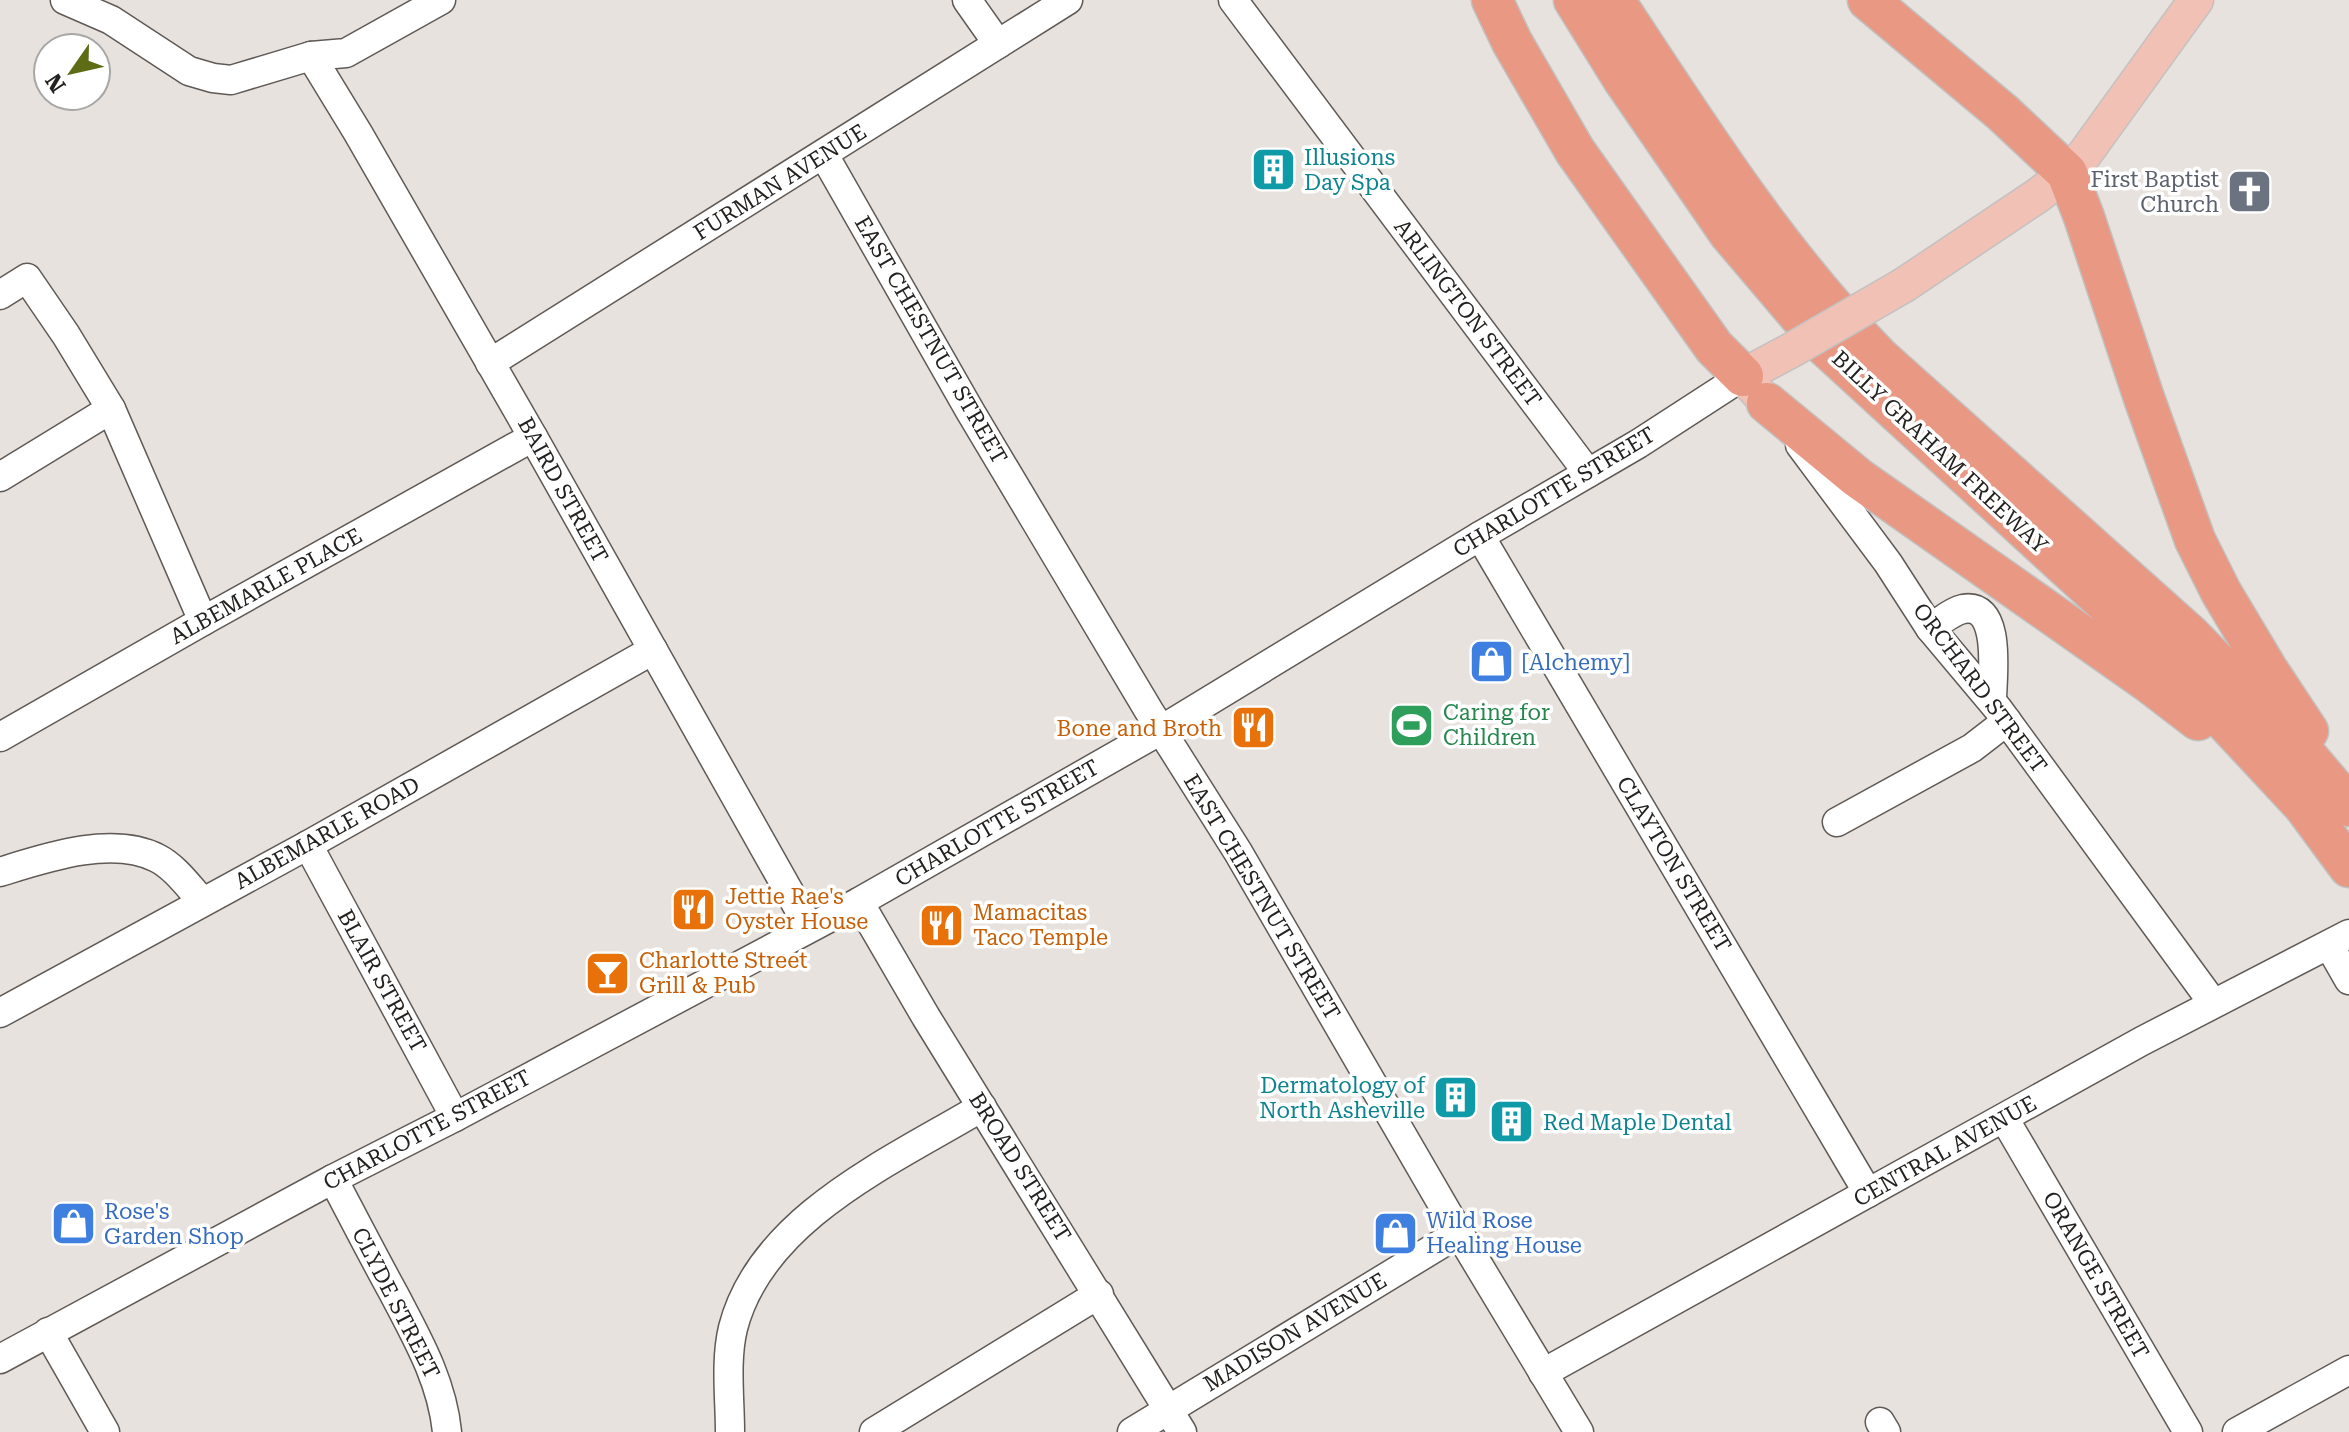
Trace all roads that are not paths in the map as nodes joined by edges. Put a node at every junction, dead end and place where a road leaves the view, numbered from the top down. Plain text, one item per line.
1 (65, 0) edge
2 (441, 0) edge
3 (967, 0) edge
4 (1068, 0) edge
5 (1233, 0) edge
6 (1492, 0) edge
7 (1574, 0) edge
8 (1614, 0) edge
9 (1868, 0) edge
10 (2196, 0) edge
11 (998, 44) junction
12 (311, 56) junction
13 (824, 155) junction
14 (2067, 173) junction
15 (0, 295) edge
16 (490, 363) junction
17 (1755, 389) junction
18 (111, 409) junction
19 (533, 437) junction
20 (1588, 473) junction
21 (0, 477) edge
22 (1480, 536) junction
23 (203, 621) junction
24 (1930, 628) junction
25 (653, 650) junction
26 (1999, 711) junction
27 (1161, 730) junction
28 (0, 737) edge
29 (2347, 804) edge
30 (2304, 806) junction
31 (1837, 822) dead end
32 (308, 845) junction
33 (2344, 859) edge
34 (0, 872) edge
35 (202, 901) junction
36 (859, 902) junction
37 (809, 927) junction
38 (2339, 940) edge
39 (2349, 980) edge
40 (2213, 1003) junction
41 (0, 1013) edge
42 (982, 1107) junction
43 (455, 1117) junction
44 (2004, 1118) junction
45 (333, 1179) junction
46 (1868, 1193) junction
47 (1459, 1233) junction
48 (1099, 1294) junction
49 (48, 1332) junction
50 (0, 1359) edge
51 (2349, 1370) edge
52 (1543, 1373) junction
53 (1175, 1421) edge
54 (105, 1432) edge
55 (447, 1432) edge
56 (730, 1432) edge
57 (874, 1432) edge
58 (1132, 1432) edge
59 (1579, 1432) edge
60 (2188, 1432) edge
61 (2237, 1432) edge

1 - 12 street
2 - 12 street
3 - 11 street
4 - 11 street, FURMAN AVENUE
5 - 20 street, ARLINGTON STREET
6 - 17 highway
7 - 30 highway, BILLY GRAHAM FREEWAY
8 - 29 highway, BILLY GRAHAM FREEWAY
9 - 14 highway
10 - 14 main road, CHARLOTTE STREET
11 - 13 street, FURMAN AVENUE
12 - 16 street, BAIRD STREET
13 - 16 street, FURMAN AVENUE
13 - 27 street, EAST CHESTNUT STREET
14 - 17 main road, CHARLOTTE STREET, bridge
14 - 29 highway
15 - 18 street
16 - 19 street, BAIRD STREET
17 - 20 street, CHARLOTTE STREET
17 - 24 street, ORCHARD STREET
17 - 30 highway
18 - 21 street
18 - 23 street
19 - 23 street, ALBEMARLE PLACE
19 - 25 street, BAIRD STREET
20 - 22 street, CHARLOTTE STREET
22 - 27 street, CHARLOTTE STREET
22 - 46 street, CLAYTON STREET
23 - 28 street, ALBEMARLE PLACE
24 - 26 street, ORCHARD STREET
24 - 26 street
25 - 32 street, ALBEMARLE ROAD
25 - 37 street, BAIRD STREET
26 - 31 street
26 - 40 street, ORCHARD STREET
27 - 36 street, CHARLOTTE STREET
27 - 47 street, EAST CHESTNUT STREET
30 - 33 highway, BILLY GRAHAM FREEWAY
32 - 35 street, ALBEMARLE ROAD
32 - 43 street, BLAIR STREET
34 - 35 street
35 - 41 street, ALBEMARLE ROAD
36 - 37 street, CHARLOTTE STREET
36 - 42 street, BROAD STREET
37 - 43 street, CHARLOTTE STREET
38 - 39 street
38 - 40 street, CENTRAL AVENUE
40 - 44 street, CENTRAL AVENUE
42 - 48 street, BROAD STREET
42 - 56 street
43 - 45 street, CHARLOTTE STREET
44 - 46 street, CENTRAL AVENUE
44 - 60 street, ORANGE STREET
45 - 49 street, CHARLOTTE STREET
45 - 55 street, CLYDE STREET
46 - 52 street, CENTRAL AVENUE
47 - 52 street, EAST CHESTNUT STREET
47 - 53 street, MADISON AVENUE
48 - 53 street, BROAD STREET
48 - 57 street
49 - 50 street, CHARLOTTE STREET
49 - 54 street
51 - 61 street
52 - 59 street, EAST CHESTNUT STREET
53 - 58 street, MADISON AVENUE

